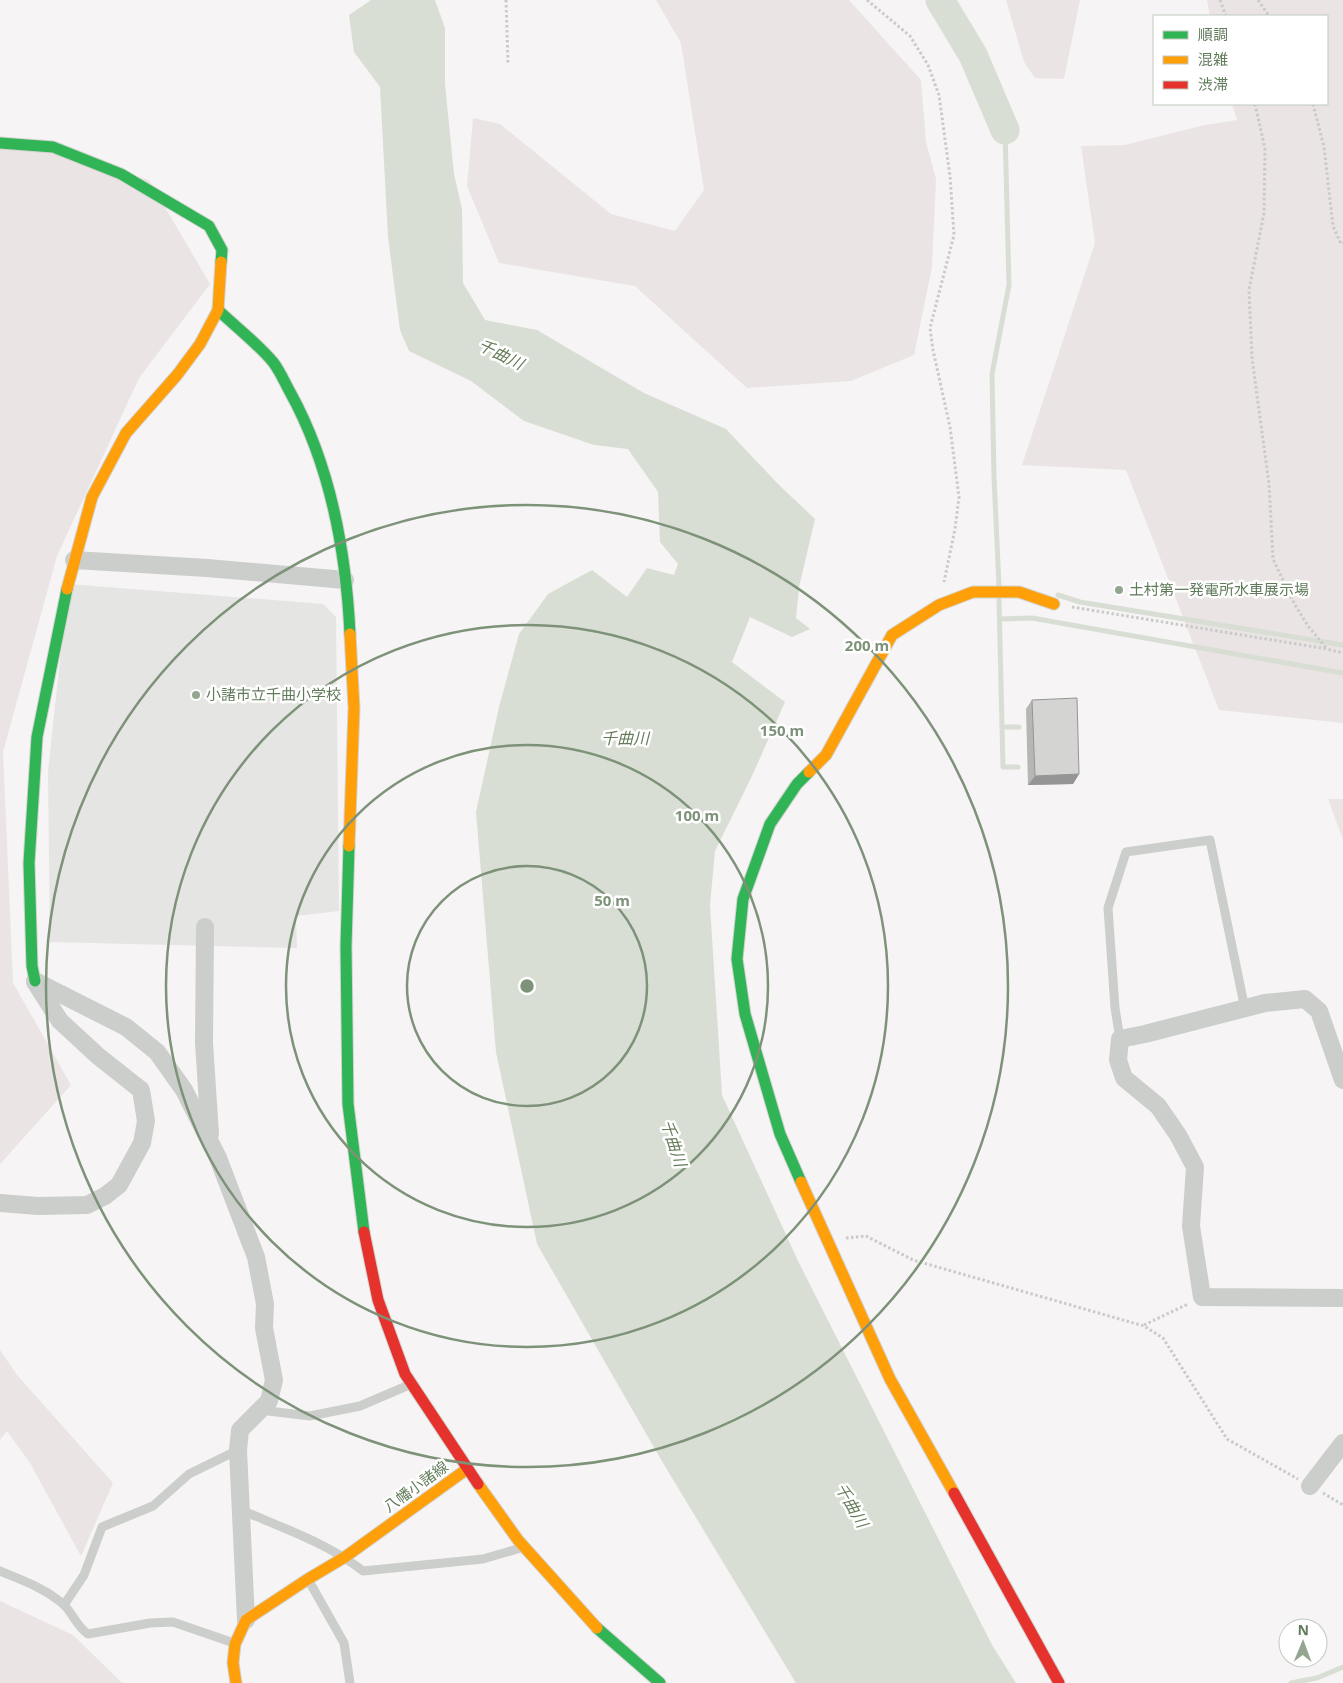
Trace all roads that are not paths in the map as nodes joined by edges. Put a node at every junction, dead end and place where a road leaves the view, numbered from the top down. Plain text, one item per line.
1 (0, 143) edge
2 (218, 310) junction
3 (74, 560) junction
4 (345, 580) junction
5 (1054, 604) road end
6 (205, 926) dead end
7 (35, 982) junction
8 (1245, 1010) junction
9 (1120, 1039) junction
10 (1343, 1080) edge
11 (210, 1142) junction
12 (0, 1203) edge
13 (1343, 1298) edge
14 (412, 1384) junction
15 (260, 1410) junction
16 (1343, 1443) edge
17 (238, 1450) junction
18 (467, 1469) junction
19 (1310, 1486) road end
20 (241, 1510) junction
21 (525, 1547) junction
22 (345, 1557) junction
23 (0, 1572) edge
24 (308, 1579) junction
25 (64, 1605) junction
26 (246, 1620) junction
27 (235, 1644) junction
28 (236, 1683) edge
29 (350, 1683) edge
30 (660, 1683) edge
31 (1059, 1683) edge

1 - 2 street
2 - 3 street
2 - 4 street
3 - 4 street
3 - 7 street
4 - 14 street
5 - 31 street
6 - 11 street
7 - 11 street
7 - 12 street
8 - 9 street
8 - 9 lane
8 - 10 street
9 - 13 street
11 - 15 street
14 - 15 lane
14 - 18 street
15 - 17 street
16 - 19 street
17 - 20 street
17 - 25 lane
18 - 21 street, 八幡小諸線
18 - 22 street, 八幡小諸線
20 - 22 lane
20 - 26 street
21 - 22 lane
21 - 30 street, 八幡小諸線
22 - 24 street, 八幡小諸線
23 - 25 lane
24 - 26 street, 八幡小諸線
24 - 29 lane
25 - 27 lane
26 - 27 street
27 - 28 street

